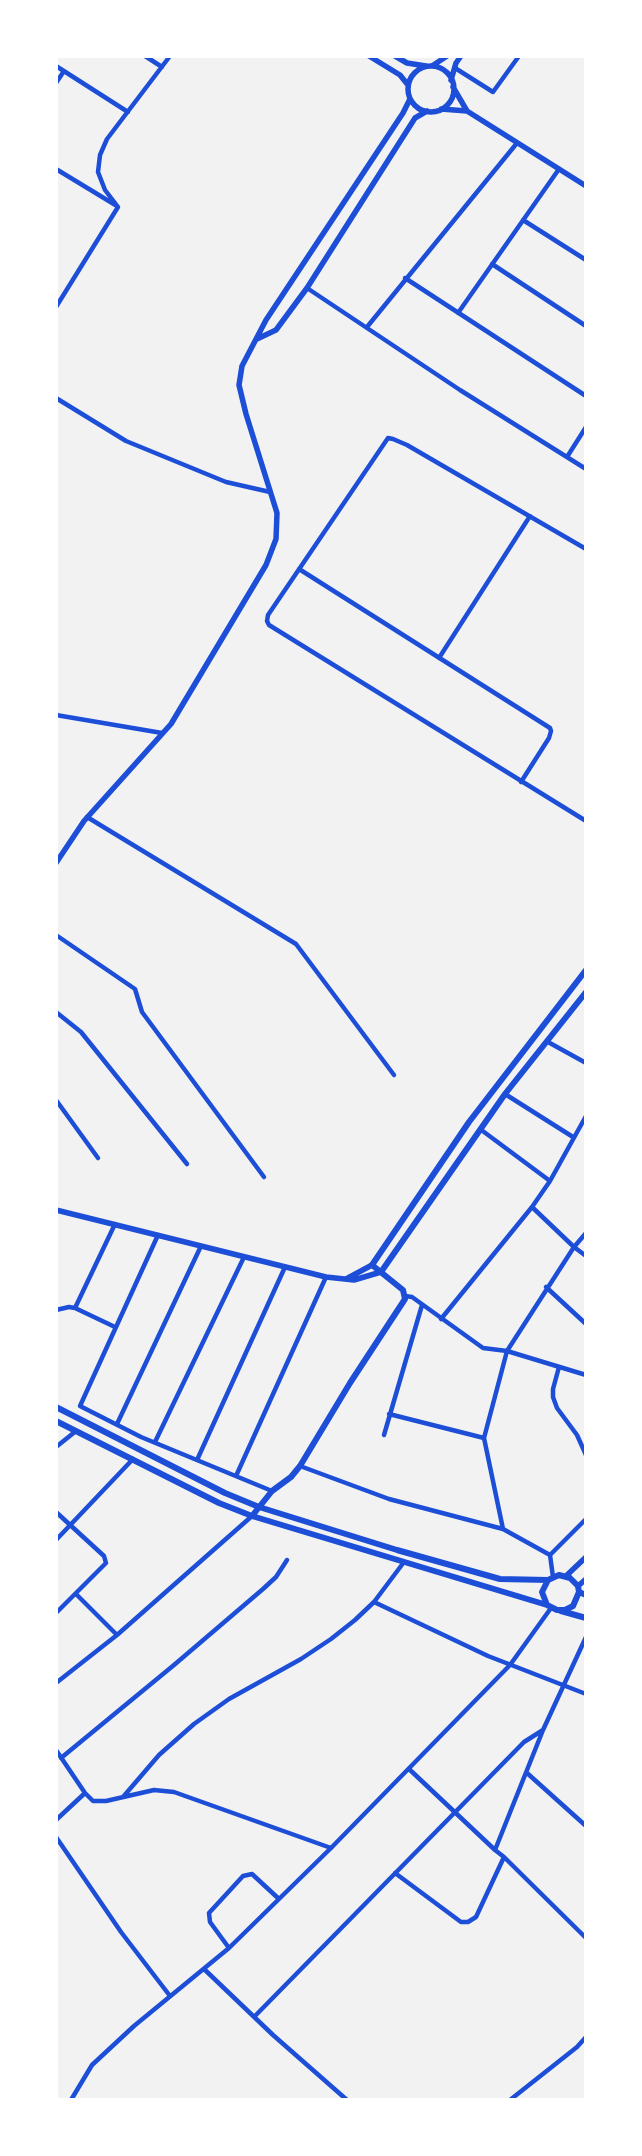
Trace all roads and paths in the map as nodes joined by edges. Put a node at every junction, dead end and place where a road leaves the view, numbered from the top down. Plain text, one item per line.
1 (145, 56) edge
2 (170, 56) edge
3 (369, 56) edge
4 (395, 56) edge
5 (447, 56) edge
6 (461, 56) edge
7 (519, 56) edge
8 (56, 66) edge
9 (430, 66) junction
10 (162, 67) junction
11 (455, 68) junction
12 (64, 71) junction
13 (56, 83) edge
14 (452, 83) junction
15 (408, 85) junction
16 (410, 99) junction
17 (441, 109) junction
18 (428, 111) junction
19 (467, 111) junction
20 (128, 112) junction
21 (518, 143) junction
22 (559, 169) junction
23 (57, 171) edge
24 (586, 186) edge
25 (118, 207) junction
26 (523, 220) junction
27 (586, 260) edge
28 (492, 264) junction
29 (406, 278) junction
30 (308, 288) junction
31 (56, 307) edge
32 (458, 312) junction
33 (367, 326) junction
34 (586, 326) edge
35 (257, 339) junction
36 (586, 396) edge
37 (56, 398) edge
38 (586, 427) edge
39 (566, 457) junction
40 (586, 469) edge
41 (270, 492) junction
42 (530, 516) junction
43 (586, 549) edge
44 (299, 569) junction
45 (439, 658) junction
46 (56, 715) edge
47 (162, 733) junction
48 (521, 782) junction
49 (87, 817) junction
50 (586, 822) edge
51 (56, 863) edge
52 (56, 935) edge
53 (586, 970) edge
54 (586, 992) edge
55 (56, 1012) edge
56 (548, 1042) junction
57 (586, 1063) edge
58 (394, 1075) dead end
59 (505, 1094) junction
60 (56, 1100) edge
61 (586, 1116) edge
62 (480, 1129) junction
63 (572, 1137) junction
64 (98, 1158) dead end
65 (187, 1164) dead end
66 (264, 1177) dead end
67 (550, 1181) junction
68 (532, 1207) junction
69 (56, 1210) edge
70 (115, 1224) junction
71 (586, 1233) edge
72 (158, 1235) junction
73 (201, 1246) junction
74 (574, 1247) junction
75 (244, 1256) junction
76 (586, 1256) edge
77 (372, 1265) junction
78 (285, 1267) junction
79 (382, 1272) junction
80 (326, 1277) junction
81 (344, 1280) junction
82 (546, 1287) junction
83 (405, 1296) junction
84 (422, 1305) junction
85 (75, 1308) junction
86 (56, 1310) edge
87 (441, 1319) junction
88 (586, 1324) edge
89 (115, 1327) junction
90 (507, 1351) junction
91 (560, 1367) junction
92 (586, 1375) edge
93 (56, 1407) edge
94 (389, 1414) junction
95 (56, 1421) edge
96 (117, 1424) junction
97 (76, 1431) junction
98 (384, 1435) dead end
99 (484, 1438) junction
100 (155, 1442) junction
101 (56, 1447) edge
102 (586, 1456) edge
103 (133, 1459) junction
104 (197, 1460) junction
105 (300, 1466) junction
106 (236, 1476) junction
107 (272, 1491) junction
108 (259, 1507) junction
109 (56, 1512) edge
110 (252, 1516) junction
111 (586, 1519) edge
112 (71, 1524) junction
113 (503, 1530) junction
114 (56, 1540) edge
115 (550, 1555) junction
116 (586, 1557) edge
117 (287, 1560) dead end
118 (404, 1562) junction
119 (566, 1576) junction
120 (550, 1578) junction
121 (586, 1579) edge
122 (581, 1591) edge
123 (76, 1594) junction
124 (374, 1602) junction
125 (56, 1604) edge
126 (61, 1608) junction
127 (552, 1608) junction
128 (56, 1612) edge
129 (586, 1618) edge
130 (117, 1635) junction
131 (586, 1637) edge
132 (510, 1665) junction
133 (56, 1683) edge
134 (564, 1686) junction
135 (586, 1694) edge
136 (543, 1730) junction
137 (56, 1750) edge
138 (62, 1758) junction
139 (408, 1769) junction
140 (527, 1773) junction
141 (85, 1793) junction
142 (123, 1797) junction
143 (454, 1813) junction
144 (56, 1820) edge
145 (586, 1826) edge
146 (56, 1837) edge
147 (331, 1848) junction
148 (495, 1850) junction
149 (504, 1857) junction
150 (395, 1873) junction
151 (279, 1899) junction
152 (586, 1938) edge
153 (229, 1948) junction
154 (204, 1969) junction
155 (170, 1996) junction
156 (254, 2017) junction
157 (586, 2037) edge
158 (71, 2100) edge
159 (347, 2100) edge
160 (510, 2100) edge

1 - 10 street
2 - 10 street
3 - 15 street
4 - 9 street
5 - 9 street
6 - 11 street
7 - 11 street
8 - 12 street
9 - 14 street
9 - 15 street
10 - 20 street
11 - 14 street
12 - 13 street
12 - 20 street
14 - 17 street
14 - 19 street
15 - 16 street
16 - 18 street
16 - 35 street
17 - 18 street
17 - 19 street
18 - 30 street
19 - 21 street
20 - 25 street
21 - 22 street
21 - 29 street
22 - 24 street
22 - 26 street
23 - 25 street
25 - 31 street
26 - 27 street
26 - 28 street
28 - 32 street
28 - 34 street
29 - 32 street
29 - 33 street
30 - 33 street
30 - 35 street
32 - 36 street
33 - 39 street
35 - 41 street
37 - 41 street
38 - 39 street
39 - 40 street
41 - 47 street
42 - 43 street
42 - 44 street
42 - 45 street
44 - 45 street
44 - 48 street
45 - 48 street
46 - 47 street
47 - 49 street
48 - 50 street
49 - 51 street
49 - 58 street
52 - 66 street
53 - 77 main road
54 - 56 main road
55 - 65 street
56 - 57 street
56 - 59 main road
59 - 62 main road
59 - 63 street
60 - 64 street
61 - 63 street
62 - 67 street
62 - 79 main road
63 - 67 street
67 - 68 street
68 - 74 street
68 - 87 street
69 - 70 street
70 - 72 street
70 - 85 street
71 - 74 street
72 - 73 street
72 - 89 street
73 - 75 street
73 - 96 street
74 - 76 street
74 - 82 street
75 - 78 street
75 - 100 street
77 - 79 main road
77 - 81 street
78 - 80 street
78 - 104 street
79 - 81 street
79 - 83 main road
80 - 81 street
80 - 106 street
82 - 88 street
82 - 90 street
83 - 84 street
83 - 105 main road
84 - 87 street
84 - 94 street
85 - 86 street
85 - 89 street
87 - 90 street
89 - 96 street
90 - 91 street
90 - 99 street
91 - 92 street
91 - 102 street
93 - 108 main road
94 - 98 street
94 - 99 street
95 - 97 main road
96 - 100 street
97 - 101 street
97 - 103 main road
99 - 113 street
100 - 104 street
103 - 110 main road
103 - 112 street
104 - 106 street
105 - 107 main road
105 - 113 street
106 - 107 street
107 - 108 main road
108 - 110 main road
108 - 120 main road
109 - 112 street
110 - 118 main road
110 - 130 street
111 - 115 street
112 - 114 street
112 - 123 street
113 - 115 street
115 - 120 street
116 - 119 street
117 - 138 street
118 - 124 street
118 - 127 main road
119 - 120 main road
119 - 122 main road
120 - 127 main road
121 - 122 street
122 - 127 main road
123 - 126 street
123 - 130 street
124 - 132 street
124 - 142 street
125 - 126 street
126 - 128 street
127 - 129 main road
127 - 132 street
130 - 133 street
131 - 134 street
132 - 134 street
132 - 139 street
134 - 135 street
134 - 136 street
136 - 140 street
136 - 143 street
137 - 138 street
138 - 141 street
139 - 143 street
139 - 147 street
140 - 145 street
140 - 148 street
141 - 142 street
141 - 144 street
142 - 147 street
143 - 148 street
143 - 150 street
146 - 155 street
147 - 151 street
148 - 149 street
149 - 150 street
149 - 152 street
150 - 156 street
151 - 153 street
151 - 153 street
153 - 154 street
154 - 155 street
154 - 156 street
155 - 158 street
156 - 159 street
157 - 160 street

